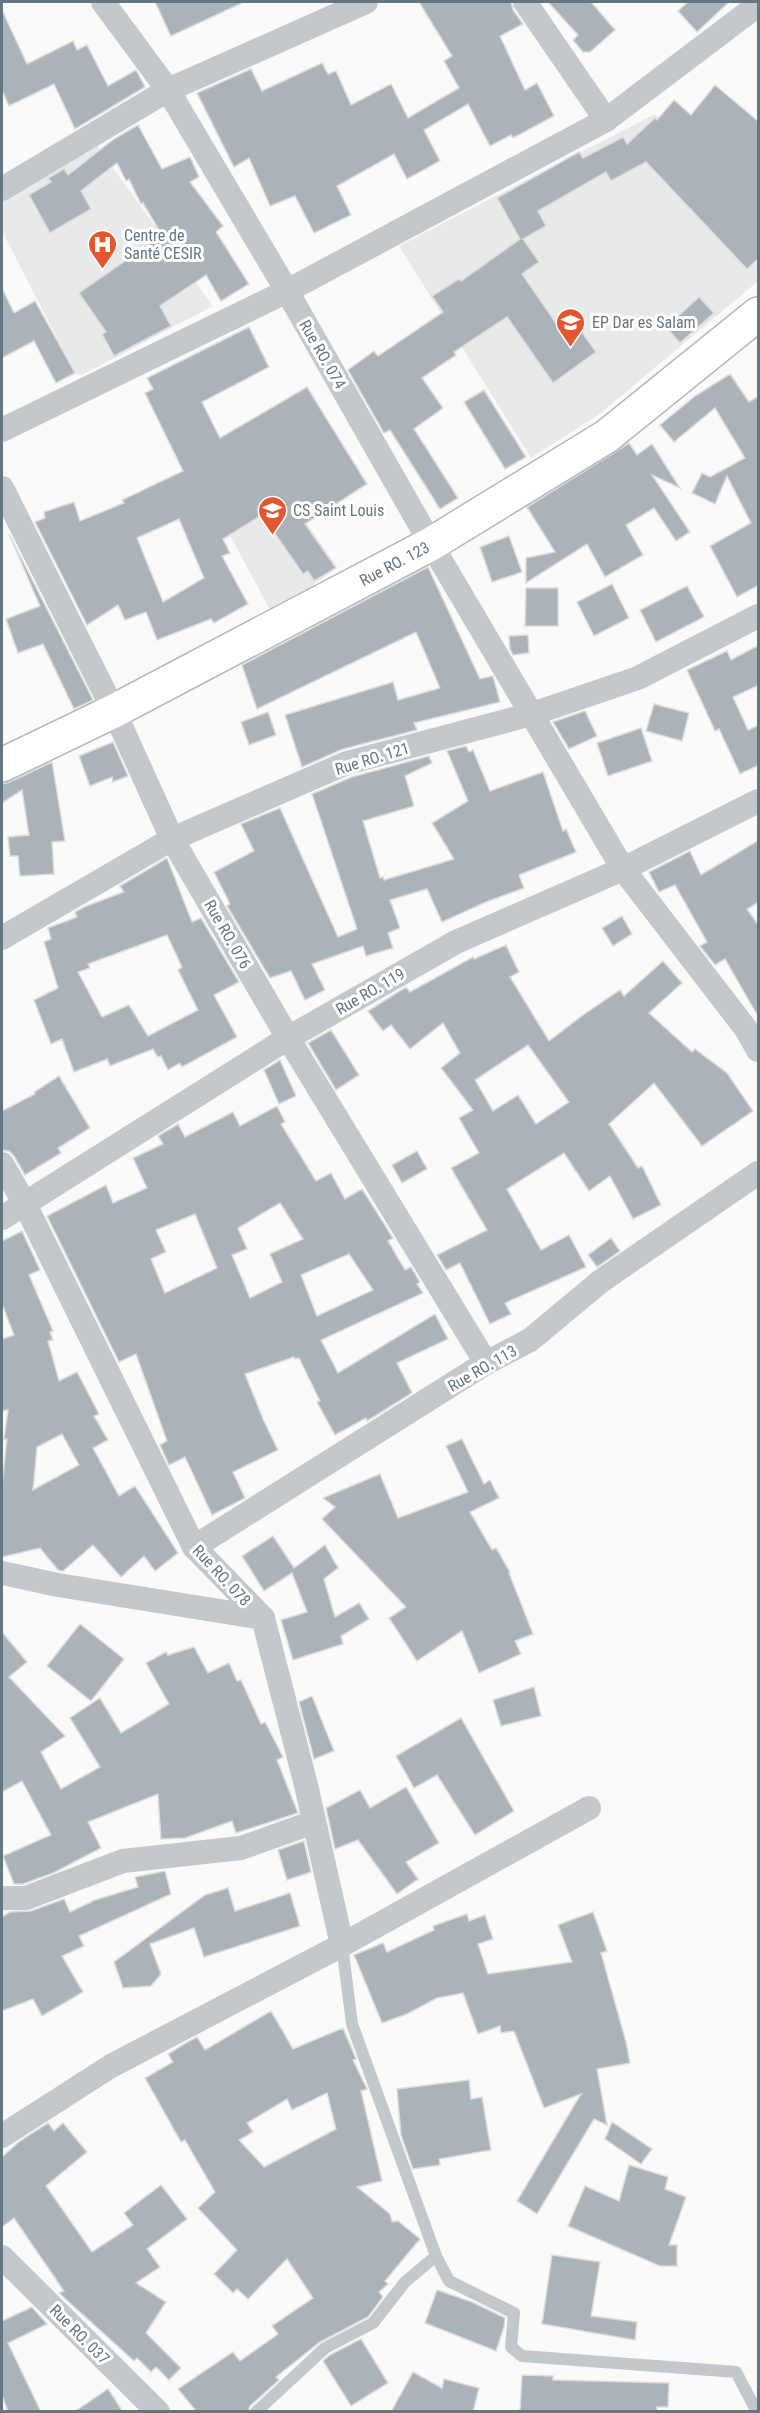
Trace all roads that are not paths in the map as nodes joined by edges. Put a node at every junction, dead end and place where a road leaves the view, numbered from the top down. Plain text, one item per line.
1 (103, 2) edge
2 (366, 2) edge
3 (525, 2) edge
4 (759, 5) edge
5 (168, 90) junction
6 (606, 120) junction
7 (2, 189) edge
8 (287, 291) junction
9 (755, 324) edge
10 (2, 430) edge
11 (2, 488) edge
12 (431, 544) junction
13 (759, 616) edge
14 (114, 711) junction
15 (532, 714) junction
16 (2, 765) edge
17 (759, 801) edge
18 (172, 839) junction
19 (623, 868) junction
20 (2, 938) edge
21 (288, 1038) junction
22 (759, 1050) edge
23 (2, 1164) edge
24 (759, 1173) edge
25 (25, 1204) junction
26 (2, 1218) edge
27 (486, 1363) junction
28 (194, 1547) junction
29 (2, 1573) edge
30 (263, 1618) junction
31 (589, 1808) dead end
32 (314, 1822) junction
33 (2, 1898) edge
34 (342, 1944) junction
35 (2, 2136) edge
36 (436, 2256) junction
37 (2, 2257) edge
38 (158, 2412) edge
39 (256, 2412) edge
40 (757, 2412) edge

1 - 5 street, Rue RO. 074
2 - 5 street
3 - 6 street
4 - 6 street
5 - 7 street
5 - 8 street, Rue RO. 074
6 - 8 street
8 - 10 street
8 - 12 street, Rue RO. 074
9 - 12 street, Rue RO. 123
11 - 14 street, Rue RO. 076
12 - 14 street, Rue RO. 123
12 - 15 street, Rue RO. 074
13 - 15 street, Rue RO. 121
14 - 16 street, Rue RO. 123
14 - 18 street, Rue RO. 076
15 - 18 street, Rue RO. 121
15 - 19 street, Rue RO. 074
17 - 19 street, Rue RO. 119
18 - 20 street, Rue RO. 121
18 - 21 street, Rue RO. 076
19 - 21 street, Rue RO. 119
19 - 22 street, Rue RO. 074
21 - 25 street, Rue RO. 119
21 - 27 street, Rue RO. 076
23 - 25 street, Rue RO. 078
24 - 27 street, Rue RO. 113
25 - 26 street, Rue RO. 119
25 - 28 street, Rue RO. 078
27 - 28 street, Rue RO. 113
28 - 30 street, Rue RO. 078
29 - 30 street
30 - 32 street, Rue RO. 078
31 - 34 street
32 - 33 street
32 - 34 street, Rue RO. 078
34 - 35 street
34 - 36 lane
36 - 39 lane
36 - 40 lane
37 - 38 street, Rue RO. 037

